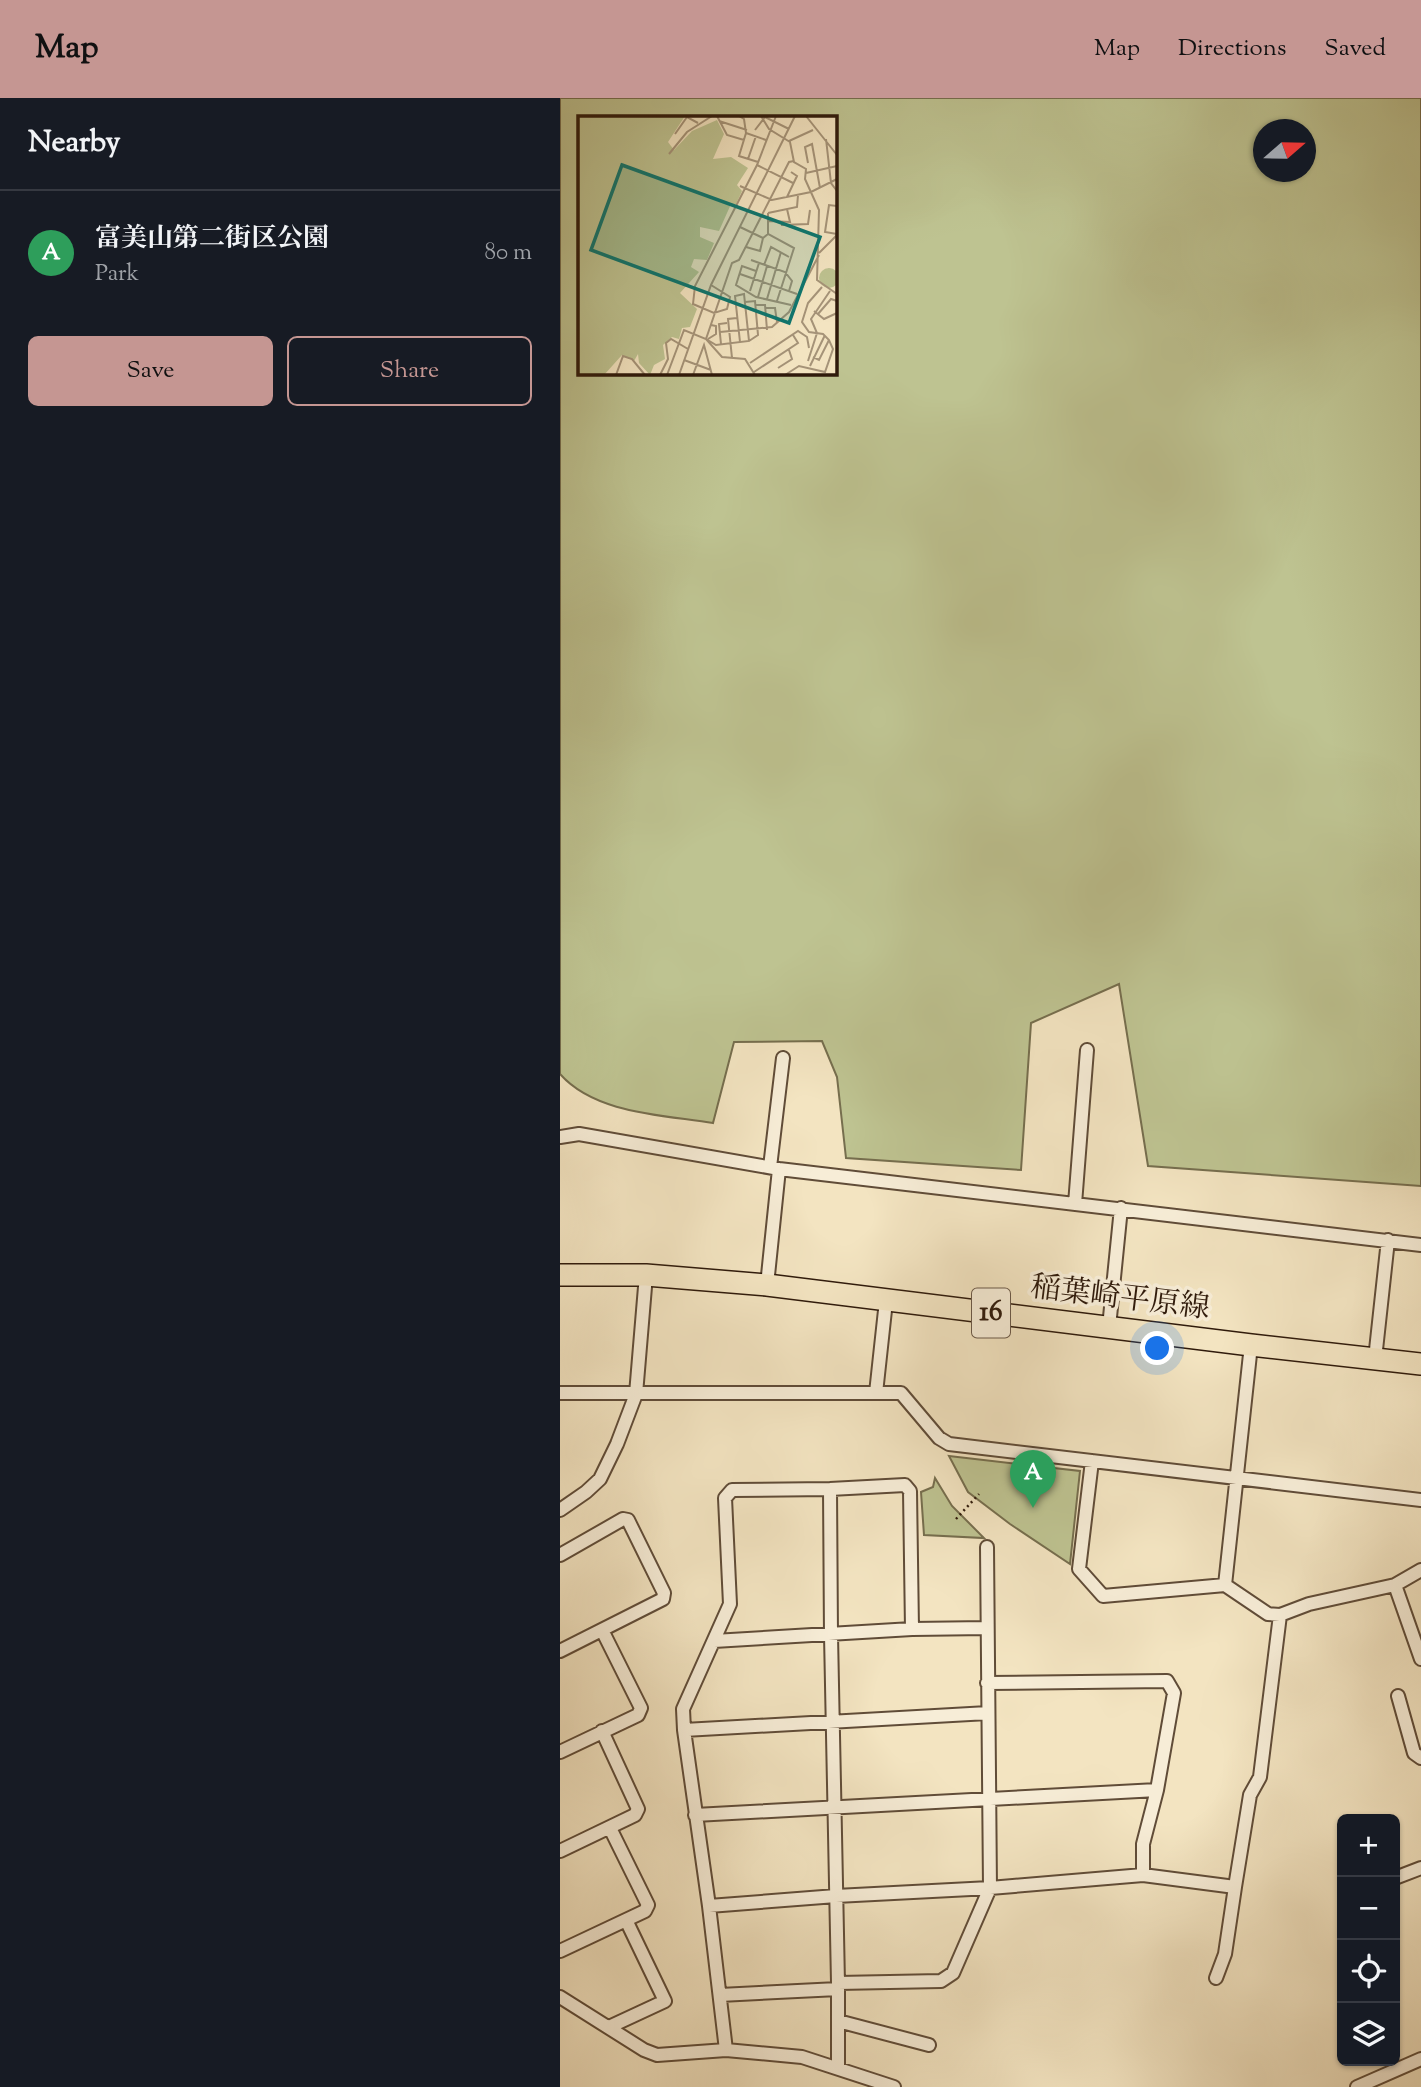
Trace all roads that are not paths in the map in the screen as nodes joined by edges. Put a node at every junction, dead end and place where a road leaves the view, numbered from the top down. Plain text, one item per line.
1 (1087, 1050) dead end
2 (783, 1058) dead end
3 (560, 1137) edge
4 (775, 1168) junction
5 (1075, 1204) junction
6 (1121, 1208) junction
7 (1388, 1240) junction
8 (1421, 1245) edge
9 (560, 1275) edge
10 (646, 1275) junction
11 (767, 1285) junction
12 (886, 1301) junction
13 (1109, 1327) junction
14 (1251, 1345) junction
15 (1375, 1359) junction
16 (1421, 1364) edge
17 (560, 1393) edge
18 (636, 1394) junction
19 (876, 1394) junction
20 (1092, 1461) junction
21 (1236, 1478) junction
22 (830, 1489) junction
23 (1421, 1500) edge
24 (560, 1510) edge
25 (988, 1547) dead end
26 (560, 1555) edge
27 (1421, 1570) edge
28 (1225, 1585) junction
29 (1395, 1586) junction
30 (1280, 1615) junction
31 (987, 1628) junction
32 (912, 1629) junction
33 (602, 1630) junction
34 (831, 1634) junction
35 (714, 1641) junction
36 (560, 1651) edge
37 (1421, 1659) edge
38 (987, 1684) junction
39 (1398, 1696) dead end
40 (988, 1713) junction
41 (833, 1721) junction
42 (684, 1730) junction
43 (603, 1731) junction
44 (560, 1752) edge
45 (1421, 1758) edge
46 (1157, 1790) junction
47 (990, 1798) junction
48 (834, 1807) junction
49 (695, 1815) junction
50 (610, 1828) junction
51 (560, 1852) edge
52 (1421, 1867) edge
53 (1143, 1875) junction
54 (1397, 1877) edge
55 (1235, 1887) junction
56 (990, 1888) junction
57 (836, 1896) junction
58 (709, 1906) junction
59 (626, 1920) junction
60 (560, 1951) edge
61 (1216, 1978) dead end
62 (838, 1986) junction
63 (720, 1995) junction
64 (560, 1997) edge
65 (838, 2021) junction
66 (609, 2027) junction
67 (929, 2045) dead end
68 (726, 2050) junction
69 (1421, 2059) edge
70 (838, 2067) junction
71 (894, 2087) edge
72 (1357, 2087) edge

1 - 5 street
2 - 4 street
3 - 4 street
4 - 5 street
4 - 11 street
5 - 6 street
6 - 7 street
6 - 13 street
7 - 8 street
7 - 15 street
9 - 10 main road, 稲葉崎平原線 / 16
10 - 11 main road, 稲葉崎平原線 / 16
10 - 18 street
11 - 12 main road, 稲葉崎平原線 / 16
12 - 13 main road, 稲葉崎平原線 / 16
12 - 19 street
13 - 14 main road, 稲葉崎平原線 / 16
14 - 15 main road, 稲葉崎平原線 / 16
14 - 21 street
15 - 16 main road, 稲葉崎平原線 / 16
17 - 18 street
18 - 19 street
18 - 24 street
19 - 20 street
20 - 21 street
20 - 28 street
21 - 23 street
21 - 28 street
22 - 32 street
22 - 34 street
22 - 35 street
25 - 31 street
26 - 33 street
27 - 29 street
28 - 30 street
29 - 30 street
29 - 37 street
30 - 55 street
31 - 32 street
31 - 38 street
32 - 34 street
33 - 36 street
33 - 43 street
34 - 35 street
34 - 41 street
35 - 42 street
38 - 40 street
38 - 46 street
39 - 45 street
40 - 41 street
40 - 47 street
41 - 42 street
41 - 48 street
42 - 49 street
43 - 44 street
43 - 50 street
46 - 47 street
46 - 53 street
47 - 48 street
47 - 56 street
48 - 49 street
48 - 57 street
49 - 58 street
50 - 51 street
50 - 59 street
52 - 54 street
53 - 55 street
53 - 56 street
55 - 61 street
56 - 57 street
56 - 62 street
57 - 58 street
57 - 62 street
58 - 63 street
59 - 60 street
59 - 66 street
62 - 63 street
62 - 65 street
63 - 68 street
64 - 66 street
65 - 67 street
65 - 70 street
66 - 68 street
68 - 70 street
69 - 72 street
70 - 71 street

